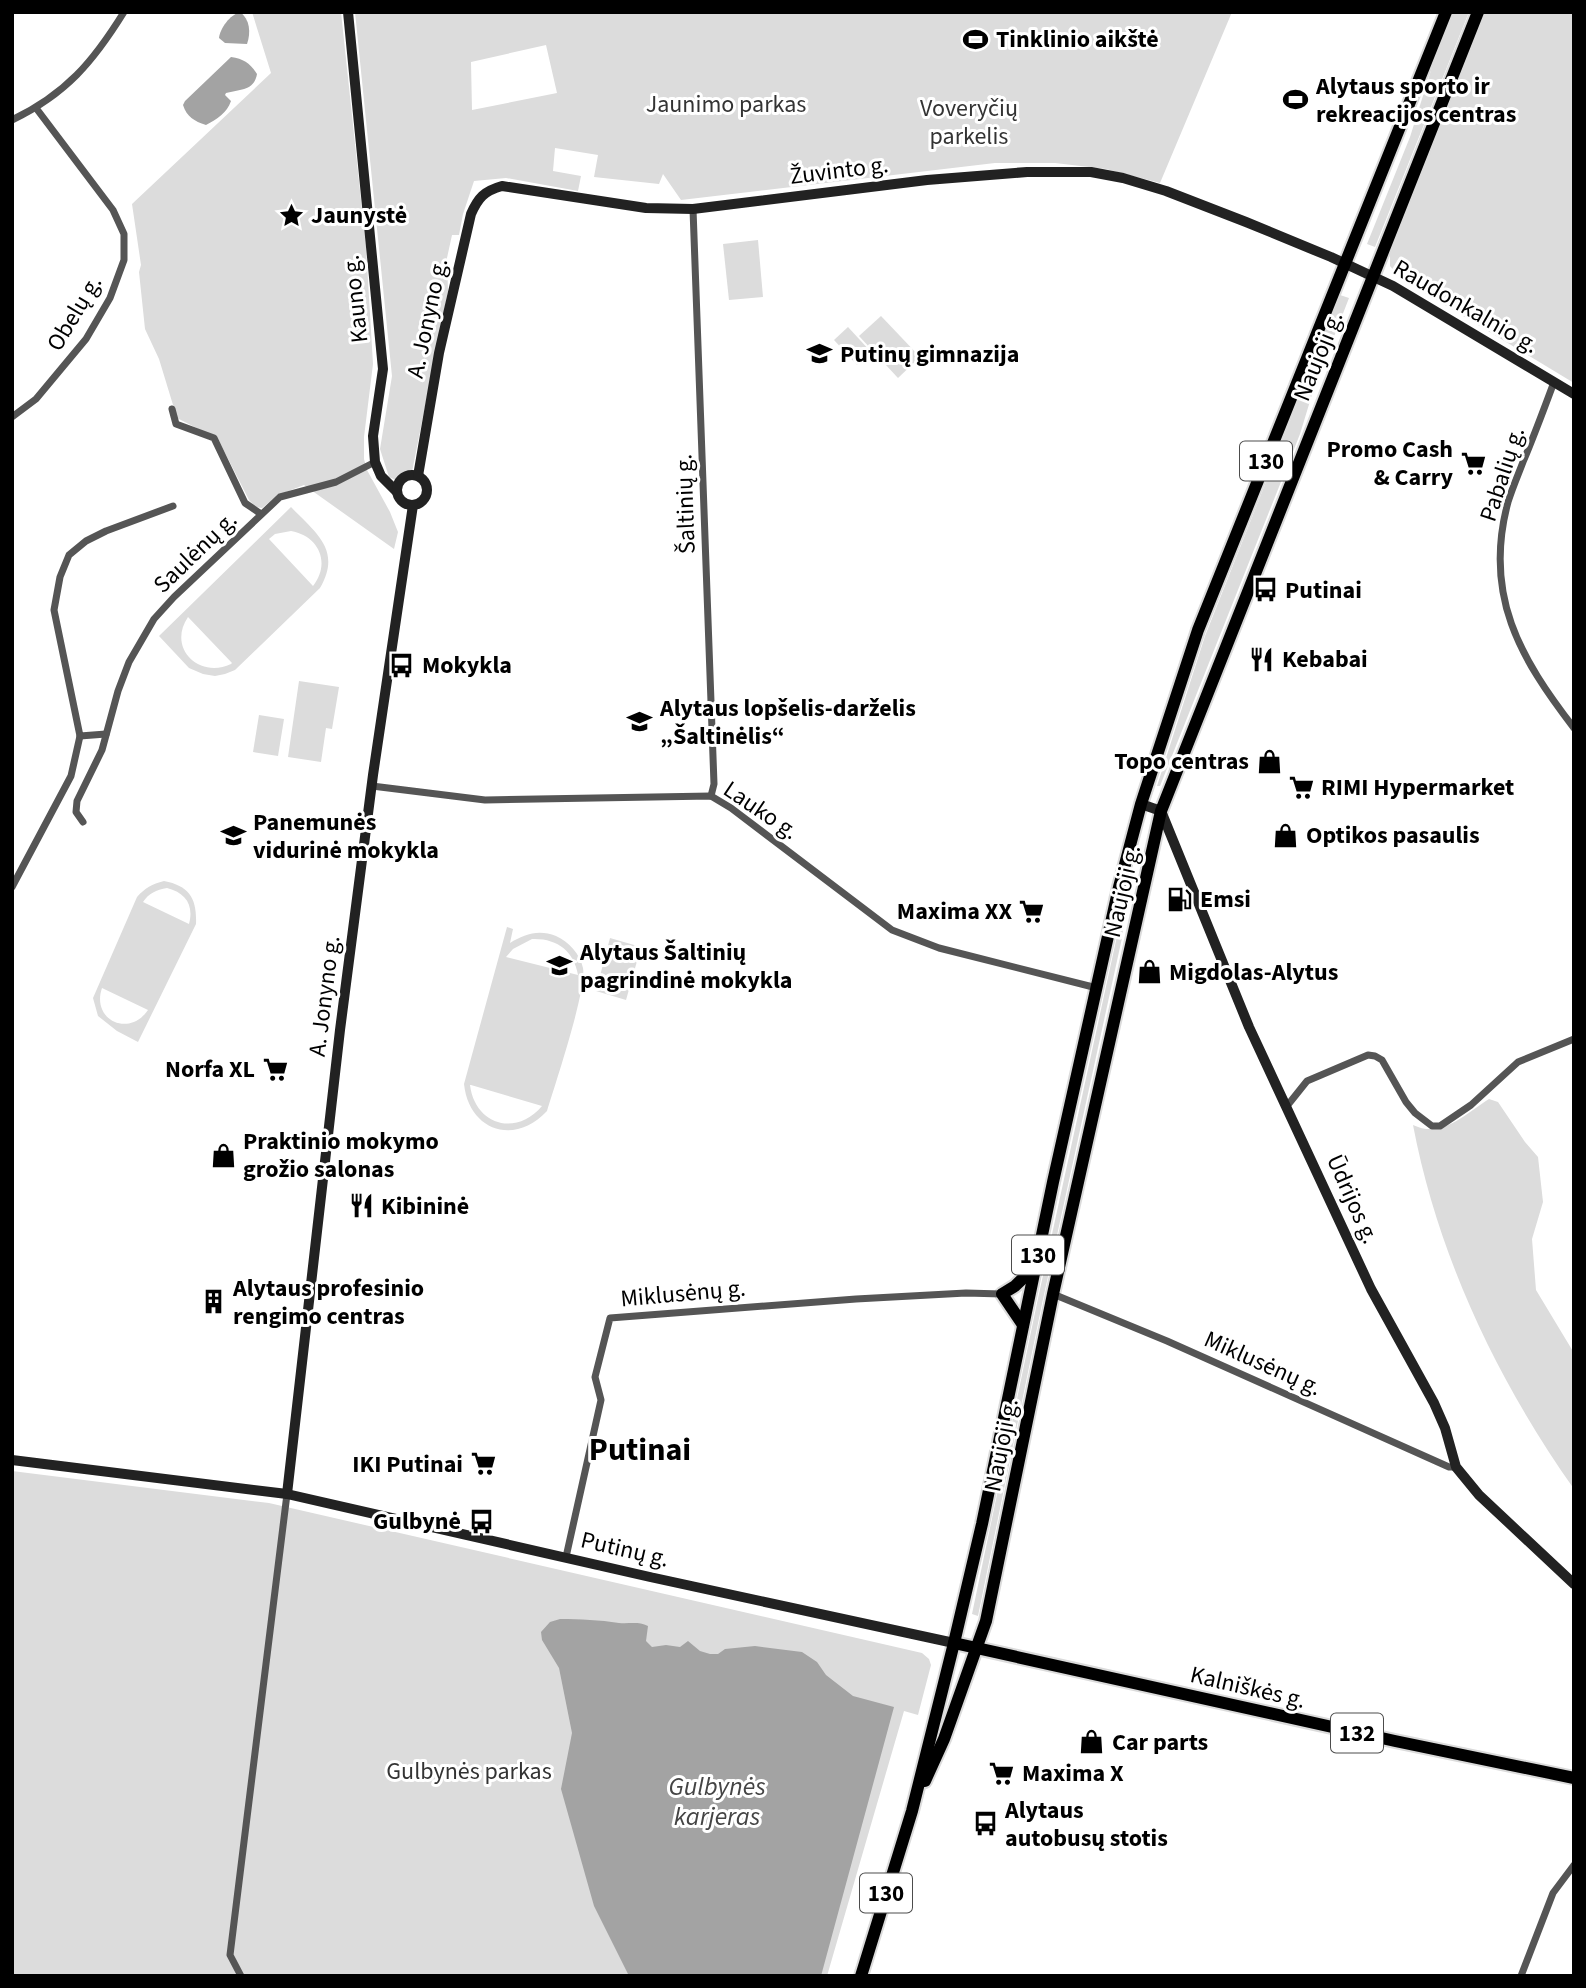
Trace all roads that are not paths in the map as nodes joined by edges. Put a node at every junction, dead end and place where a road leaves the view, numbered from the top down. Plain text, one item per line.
1 (124, 12) edge
2 (348, 12) edge
3 (1446, 12) edge
4 (1478, 12) edge
5 (36, 108) junction
6 (12, 120) edge
7 (502, 186) joint
8 (693, 209) junction
9 (1345, 264) junction
10 (1373, 277) junction
11 (1554, 382) junction
12 (1574, 394) edge
13 (172, 409) dead end
14 (12, 417) edge
15 (375, 462) junction
16 (418, 476) junction
17 (396, 491) junction
18 (413, 505) junction
19 (173, 506) dead end
20 (261, 514) junction
21 (1574, 729) edge
22 (106, 734) junction
23 (80, 736) junction
24 (372, 786) junction
25 (711, 796) junction
26 (1142, 804) junction
27 (1161, 811) junction
28 (83, 822) dead end
29 (12, 887) edge
30 (1097, 988) junction
31 (1574, 1039) edge
32 (1287, 1106) junction
33 (1035, 1267) junction
34 (1002, 1294) junction
35 (1053, 1294) junction
36 (1023, 1325) junction
37 (12, 1460) edge
38 (1456, 1466) junction
39 (287, 1494) junction
40 (566, 1556) junction
41 (1574, 1584) edge
42 (954, 1643) junction
43 (976, 1648) junction
44 (1574, 1778) edge
45 (912, 1811) junction
46 (1574, 1866) edge
47 (241, 1976) edge
48 (861, 1976) edge
49 (1521, 1976) edge

1 - 5 street
2 - 15 street, Kauno g.
3 - 9 main road, Naujoji g. / 130
4 - 10 main road, Naujoji g. / 130
5 - 6 street
5 - 14 street, Obelų g.
7 - 8 street, Žuvinto g.
7 - 16 street, A. Jonyno g.
8 - 9 street, Žuvinto g.
8 - 25 street, Šaltinių g.
9 - 10 street, Žuvinto g.
9 - 26 main road, Naujoji g. / 130
10 - 11 street, Raudonkalnio g.
10 - 27 main road, Naujoji g. / 130
11 - 12 street, Raudonkalnio g.
11 - 21 street, Pabalių g.
13 - 20 street
15 - 17 street
15 - 20 street, Saulėnų g.
16 - 17 street
16 - 18 street
17 - 18 street
18 - 24 street, A. Jonyno g.
19 - 23 street, Saulėnų g.
20 - 22 street, Saulėnų g.
22 - 23 street
22 - 28 street, Saulėnų g.
23 - 29 street, Saulėnų g.
24 - 25 street, Lauko g.
24 - 39 street, A. Jonyno g.
25 - 30 street, Lauko g.
26 - 27 street
26 - 30 main road, Naujoji g. / 130
27 - 32 street, Ūdrijos g.
27 - 35 main road, Naujoji g. / 130
30 - 33 main road, Naujoji g. / 130
31 - 32 street
32 - 38 street, Ūdrijos g.
33 - 34 main road
33 - 36 main road, Naujoji g. / 130
34 - 36 main road
34 - 40 street, Miklusėnų g.
35 - 38 street, Miklusėnų g.
35 - 43 main road, Naujoji g. / 130
36 - 42 main road, Naujoji g. / 130
37 - 39 street, Putinų g.
38 - 41 street, Ūdrijos g.
39 - 40 street, Putinų g.
39 - 47 street
40 - 42 street, Putinų g.
42 - 43 main road, Kalniškės g. / 132
42 - 45 main road, Naujoji g. / 130
43 - 44 main road, Kalniškės g. / 132
43 - 45 main road, Naujoji g.
45 - 48 main road, Naujoji g. / 130
46 - 49 street

